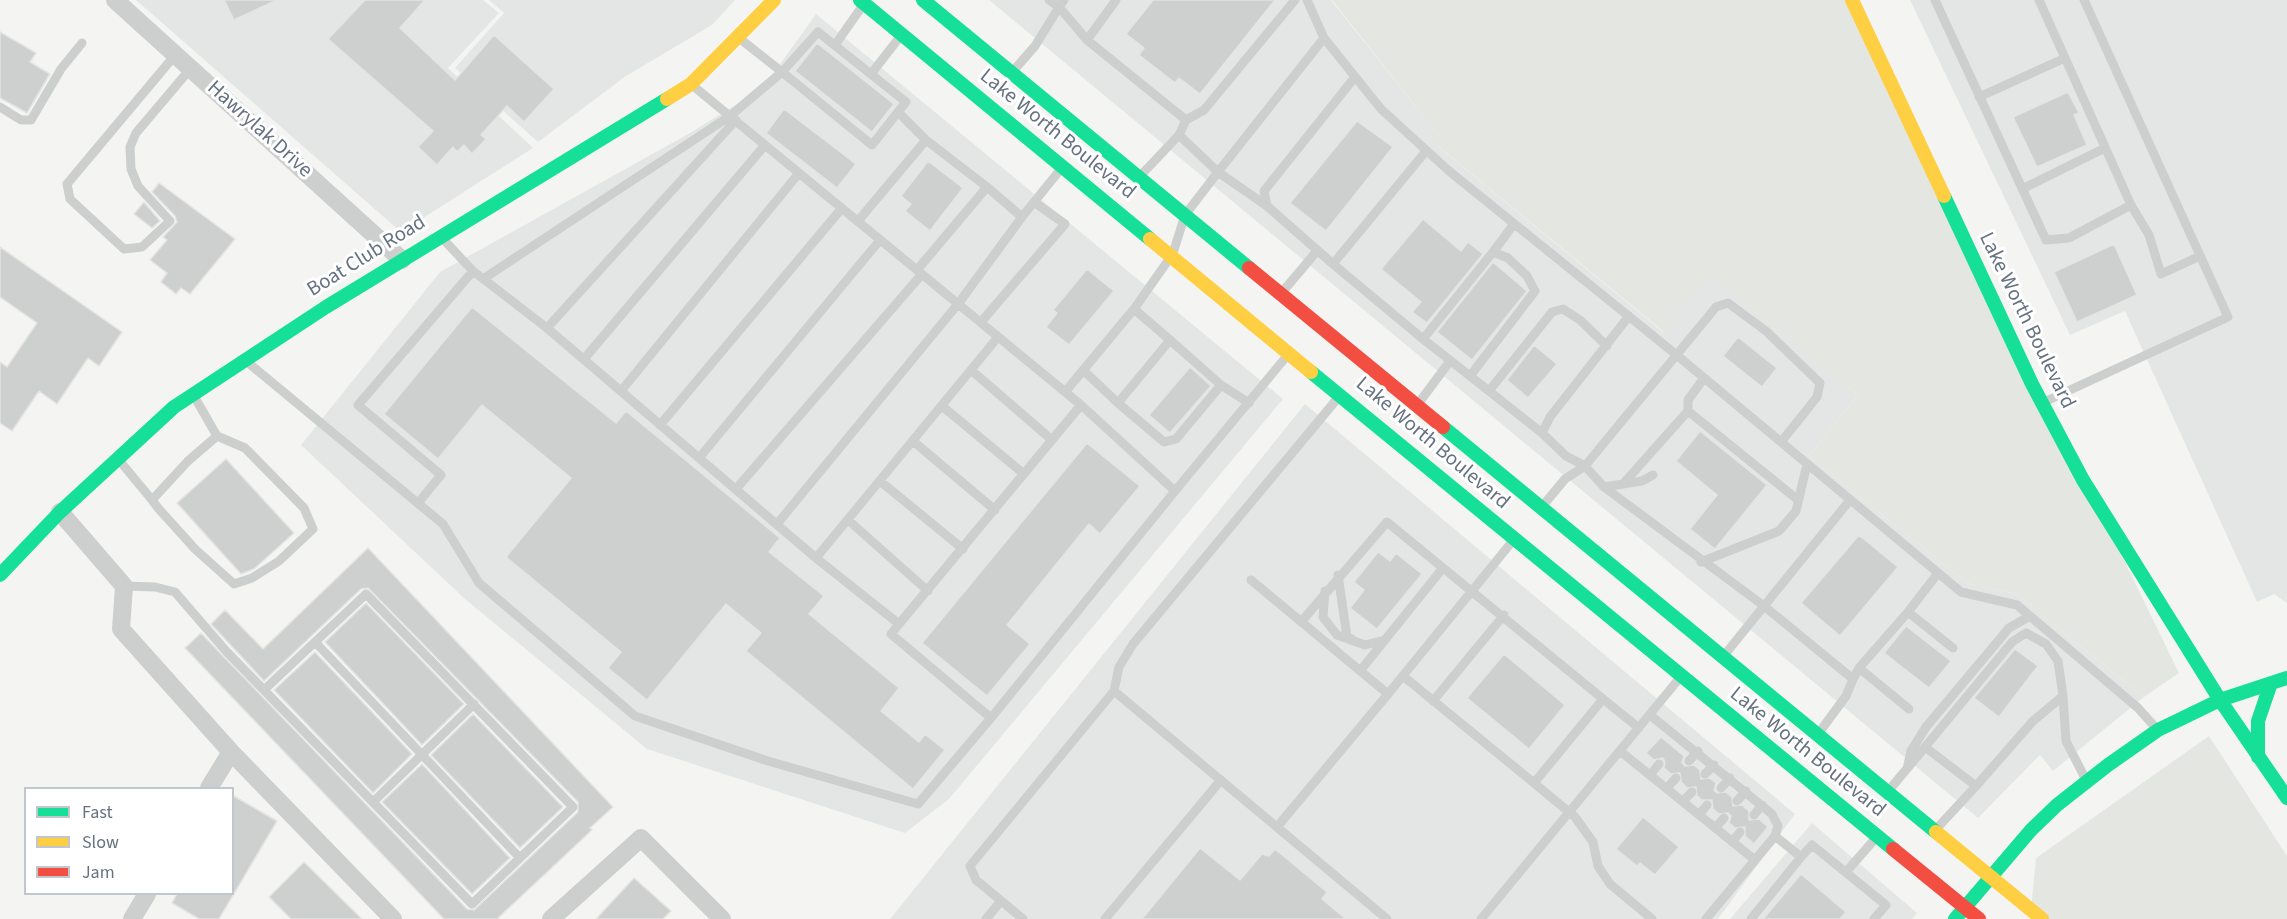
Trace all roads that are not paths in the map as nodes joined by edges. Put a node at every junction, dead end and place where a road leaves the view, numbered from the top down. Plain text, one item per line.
1 (115, 0) edge
2 (774, 0) edge
3 (923, 0) edge
4 (1049, 0) edge
5 (1116, 0) edge
6 (1295, 0) edge
7 (1307, 0) edge
8 (1852, 0) edge
9 (2038, 0) edge
10 (2084, 0) edge
11 (1939, 1) edge
12 (862, 2) edge
13 (1061, 4) edge
14 (902, 35) junction
15 (739, 38) junction
16 (1324, 38) junction
17 (1088, 40) junction
18 (82, 43) dead end
19 (835, 45) junction
20 (176, 54) junction
21 (2065, 58) junction
22 (191, 68) junction
23 (782, 72) junction
24 (1012, 73) junction
25 (870, 74) junction
26 (1355, 77) junction
27 (691, 84) junction
28 (1980, 96) junction
29 (0, 107) edge
30 (898, 112) junction
31 (733, 118) junction
32 (1186, 120) junction
33 (1179, 135) junction
34 (926, 140) junction
35 (765, 145) junction
36 (2105, 148) junction
37 (1426, 151) junction
38 (1063, 168) junction
39 (1218, 172) junction
40 (800, 173) junction
41 (1140, 177) junction
42 (987, 188) junction
43 (2022, 189) junction
44 (1035, 202) junction
45 (1266, 206) junction
46 (2131, 206) junction
47 (842, 208) junction
48 (1185, 215) junction
49 (1022, 217) junction
50 (858, 221) junction
51 (1514, 224) junction
52 (440, 236) junction
53 (880, 240) junction
54 (1317, 251) junction
55 (1493, 252) junction
56 (1172, 255) junction
57 (2200, 255) junction
58 (402, 260) junction
59 (1333, 264) junction
60 (473, 271) junction
61 (919, 272) junction
62 (483, 279) junction
63 (1281, 294) junction
64 (958, 304) junction
65 (1134, 309) junction
66 (1629, 316) junction
67 (981, 322) junction
68 (547, 328) junction
69 (998, 337) junction
70 (1423, 339) junction
71 (1170, 340) junction
72 (1607, 346) junction
73 (1290, 353) junction
74 (1678, 356) junction
75 (584, 359) junction
76 (245, 360) junction
77 (1450, 361) junction
78 (971, 370) junction
79 (1083, 370) junction
80 (1470, 376) junction
81 (1704, 378) junction
82 (1221, 385) junction
83 (621, 391) junction
84 (1065, 392) junction
85 (1488, 392) junction
86 (193, 394) junction
87 (1341, 395) junction
88 (1249, 402) junction
89 (1118, 403) junction
90 (2042, 403) junction
91 (1081, 405) junction
92 (1417, 405) junction
93 (942, 406) junction
94 (1688, 411) junction
95 (660, 425) junction
96 (1542, 433) junction
97 (217, 436) junction
98 (1052, 440) junction
99 (913, 441) junction
100 (1781, 442) junction
101 (699, 458) junction
102 (117, 459) junction
103 (1807, 464) junction
104 (1585, 466) junction
105 (1024, 474) junction
106 (1653, 475) dead end
107 (880, 481) junction
108 (1623, 484) junction
109 (1604, 487) junction
110 (736, 489) junction
111 (1175, 491) junction
112 (152, 500) junction
113 (1798, 500) junction
114 (1850, 500) junction
115 (418, 503) junction
116 (1473, 504) junction
117 (1541, 507) junction
118 (995, 510) junction
119 (60, 512) junction
120 (1503, 512) dead end
121 (1526, 514) dead end
122 (848, 520) junction
123 (777, 524) junction
124 (1544, 530) dead end
125 (1573, 533) junction
126 (1520, 535) junction
127 (963, 549) junction
128 (816, 558) junction
129 (1701, 562) junction
130 (1442, 569) junction
131 (1938, 573) junction
132 (0, 575) edge
133 (1338, 575) junction
134 (1251, 580) dead end
135 (124, 586) junction
136 (928, 591) junction
137 (1325, 591) junction
138 (1471, 592) junction
139 (1764, 606) junction
140 (1908, 612) junction
141 (1504, 615) junction
142 (2030, 616) junction
143 (1300, 622) junction
144 (899, 624) junction
145 (1386, 640) junction
146 (315, 642) junction
147 (1365, 645) junction
148 (1953, 648) dead end
149 (1723, 658) junction
150 (1859, 668) junction
151 (1359, 671) junction
152 (1403, 676) junction
153 (1680, 676) junction
154 (2287, 678) edge
155 (1854, 679) junction
156 (2271, 683) junction
157 (264, 690) junction
158 (1114, 691) junction
159 (1388, 694) junction
160 (2063, 696) junction
161 (1603, 699) junction
162 (2220, 700) junction
163 (1433, 701) junction
164 (474, 704) junction
165 (1909, 709) dead end
166 (1650, 715) junction
167 (991, 718) junction
168 (1639, 728) junction
169 (2158, 730) junction
170 (1817, 734) junction
171 (1680, 738) junction
172 (1673, 747) dead end
173 (1925, 747) junction
174 (1620, 751) junction
175 (231, 752) junction
176 (1698, 752) junction
177 (422, 755) junction
178 (2258, 757) junction
179 (1689, 761) dead end
180 (1659, 764) dead end
181 (1714, 765) junction
182 (1907, 769) junction
183 (1705, 774) dead end
184 (1650, 775) junction
185 (1676, 778) dead end
186 (1730, 778) junction
187 (1221, 780) junction
188 (2086, 780) junction
189 (1534, 783) junction
190 (1976, 786) junction
191 (210, 787) edge
192 (1667, 788) junction
193 (1721, 788) dead end
194 (1746, 791) junction
195 (1692, 792) dead end
196 (1888, 792) junction
197 (2287, 798) edge
198 (1683, 801) junction
199 (1737, 801) dead end
200 (373, 802) junction
201 (1707, 805) dead end
202 (1762, 805) junction
203 (1569, 812) junction
204 (1699, 815) junction
205 (1754, 815) dead end
206 (1724, 818) dead end
207 (1277, 827) junction
208 (1715, 828) junction
209 (1935, 831) junction
210 (1740, 832) dead end
211 (1774, 836) junction
212 (1877, 837) junction
213 (1732, 842) junction
214 (1801, 857) junction
215 (520, 858) junction
216 (1755, 860) junction
217 (1846, 872) junction
218 (1989, 877) junction
219 (146, 895) edge
220 (1001, 900) junction
221 (1965, 907) junction
222 (132, 919) edge
223 (393, 919) edge
224 (551, 919) edge
225 (722, 919) edge
226 (986, 919) edge
227 (1023, 919) edge
228 (1105, 919) edge
229 (1387, 919) edge
230 (1481, 919) edge
231 (1652, 919) edge
232 (1706, 919) edge
233 (1751, 919) edge
234 (1874, 919) edge
235 (1955, 919) edge
236 (1978, 919) edge
237 (2042, 919) edge

1 - 20 street, Hawrylak Drive
2 - 15 main road, Boat Club Road
3 - 24 main road, Lake Worth Boulevard
4 - 13 lane
5 - 17 lane
6 - 32 lane
7 - 16 lane
8 - 90 main road, Lake Worth Boulevard
9 - 21 lane
10 - 57 lane
11 - 28 lane
12 - 14 main road, Lake Worth Boulevard
12 - 19 lane
13 - 17 lane
13 - 24 lane
14 - 25 lane
14 - 38 main road, Lake Worth Boulevard
15 - 23 lane
15 - 27 main road, Boat Club Road
16 - 26 lane
16 - 39 lane
17 - 32 lane
18 - 29 lane
19 - 23 lane
19 - 25 lane
20 - 22 street, Hawrylak Drive
20 - 22 lane
21 - 28 lane
21 - 36 lane
22 - 58 street, Hawrylak Drive
23 - 30 lane
23 - 31 lane
24 - 41 main road, Lake Worth Boulevard
25 - 30 lane
26 - 37 lane
26 - 45 lane
27 - 31 lane
27 - 52 main road, Boat Club Road
28 - 43 lane
30 - 34 lane
31 - 35 lane
31 - 62 lane
31 - 68 lane
32 - 33 lane
33 - 39 lane
33 - 41 lane
34 - 42 lane
34 - 50 lane
35 - 40 lane
35 - 75 lane
36 - 43 lane
36 - 46 lane
37 - 51 lane
37 - 59 lane
38 - 44 lane
38 - 56 main road, Lake Worth Boulevard
39 - 45 lane
39 - 48 lane
40 - 47 lane
40 - 83 lane
41 - 48 main road, Lake Worth Boulevard
42 - 49 lane
42 - 61 lane
43 - 46 lane
44 - 49 lane
44 - 67 lane
45 - 54 lane
46 - 57 lane
47 - 50 lane
47 - 95 lane
48 - 56 lane
48 - 63 main road, Lake Worth Boulevard
49 - 64 lane
50 - 53 lane
51 - 55 lane
51 - 66 lane
52 - 58 main road, Boat Club Road
52 - 60 lane
53 - 61 lane
53 - 101 lane
54 - 59 lane
54 - 63 lane
55 - 70 lane
55 - 80 lane
56 - 65 lane
56 - 73 main road, Lake Worth Boulevard
57 - 90 lane
58 - 76 main road, Boat Club Road
59 - 70 lane
60 - 62 lane
60 - 115 lane
61 - 64 lane
61 - 110 lane
62 - 68 lane
63 - 92 main road, Lake Worth Boulevard
64 - 67 lane
64 - 123 lane
65 - 71 lane
65 - 79 lane
66 - 72 lane
66 - 74 lane
67 - 69 lane
68 - 75 lane
69 - 78 lane
69 - 84 lane
70 - 77 lane
71 - 82 lane
71 - 89 lane
72 - 85 lane
72 - 96 lane
73 - 87 main road, Lake Worth Boulevard
73 - 88 lane
74 - 81 lane
74 - 100 lane
74 - 104 lane
75 - 83 lane
76 - 86 main road, Boat Club Road
76 - 115 lane
77 - 80 lane
77 - 92 lane
78 - 93 lane
78 - 98 lane
79 - 84 lane
79 - 89 lane
80 - 85 lane
81 - 94 lane
81 - 100 lane
82 - 88 lane
82 - 89 lane
83 - 95 lane
84 - 91 lane
85 - 96 lane
86 - 97 lane
86 - 102 main road, Boat Club Road
87 - 116 main road, Lake Worth Boulevard
87 - 158 lane
88 - 111 lane
90 - 162 main road, Lake Worth Boulevard
91 - 98 lane
91 - 111 lane
92 - 117 main road, Lake Worth Boulevard
93 - 99 lane
93 - 105 lane
94 - 108 lane
94 - 113 lane
95 - 101 lane
96 - 104 lane
97 - 112 lane
97 - 112 lane
98 - 105 lane
99 - 107 lane
99 - 118 lane
100 - 103 lane
101 - 110 lane
102 - 112 lane
102 - 119 main road, Boat Club Road
103 - 113 lane
103 - 114 lane
104 - 109 lane
104 - 117 lane
105 - 118 lane
106 - 108 lane
107 - 122 lane
107 - 127 lane
108 - 109 lane
109 - 129 lane
110 - 123 lane
111 - 167 lane
113 - 129 lane
114 - 131 lane
114 - 139 lane
115 - 167 lane
116 - 120 main road
116 - 126 main road, Lake Worth Boulevard
117 - 121 main road
117 - 125 main road, Lake Worth Boulevard
118 - 127 lane
119 - 132 main road, Boat Club Road
119 - 135 street
122 - 128 lane
122 - 136 lane
123 - 128 lane
124 - 125 main road
125 - 149 main road, Lake Worth Boulevard
126 - 138 lane
126 - 153 main road, Lake Worth Boulevard
127 - 136 lane
128 - 144 lane
129 - 139 lane
130 - 133 lane
130 - 138 lane
130 - 145 lane
131 - 140 lane
131 - 142 lane
133 - 137 lane
133 - 147 lane
134 - 143 lane
135 - 157 lane
135 - 175 street
136 - 144 lane
137 - 143 lane
137 - 147 lane
138 - 141 lane
138 - 152 lane
139 - 149 lane
139 - 155 lane
140 - 148 lane
140 - 150 lane
141 - 161 lane
141 - 163 lane
142 - 169 lane
142 - 182 lane
143 - 151 lane
144 - 167 lane
145 - 147 lane
145 - 151 lane
146 - 157 lane
146 - 164 lane
146 - 177 lane
149 - 170 main road, Lake Worth Boulevard
150 - 155 lane
150 - 165 lane
151 - 159 lane
152 - 159 lane
152 - 163 lane
153 - 166 lane
153 - 212 main road, Lake Worth Boulevard
154 - 156 main road
155 - 170 lane
156 - 162 main road
156 - 178 main road
157 - 200 lane
158 - 187 lane
158 - 220 lane
159 - 207 lane
160 - 173 lane
160 - 188 lane
160 - 190 lane
161 - 168 lane
161 - 189 lane
162 - 169 main road
162 - 178 main road, Lake Worth Boulevard
163 - 189 lane
164 - 177 lane
164 - 215 lane
166 - 168 lane
166 - 171 lane
168 - 174 lane
169 - 188 main road
170 - 196 main road, Lake Worth Boulevard
171 - 172 lane
171 - 176 lane
173 - 182 lane
173 - 190 lane
174 - 184 lane
174 - 203 lane
175 - 191 street
175 - 223 street
176 - 179 lane
176 - 181 lane
177 - 200 lane
177 - 215 lane
178 - 197 main road, Lake Worth Boulevard
180 - 184 lane
181 - 183 lane
181 - 186 lane
182 - 196 lane
184 - 192 lane
185 - 192 lane
186 - 193 lane
186 - 194 lane
187 - 207 lane
187 - 228 lane
188 - 218 main road
189 - 203 lane
190 - 209 lane
192 - 198 lane
194 - 199 lane
194 - 202 lane
195 - 198 lane
196 - 209 main road, Lake Worth Boulevard
198 - 204 lane
200 - 215 lane
201 - 204 lane
202 - 205 lane
202 - 211 lane
203 - 230 lane
203 - 231 lane
204 - 208 lane
206 - 208 lane
207 - 229 lane
208 - 213 lane
209 - 218 main road, Lake Worth Boulevard
210 - 213 lane
211 - 214 lane
211 - 216 lane
212 - 217 lane
212 - 221 main road, Lake Worth Boulevard
213 - 216 lane
214 - 217 lane
214 - 233 lane
216 - 232 lane
217 - 234 lane
218 - 221 main road
218 - 237 main road, Lake Worth Boulevard
219 - 222 street
220 - 226 lane
220 - 227 lane
221 - 235 main road
221 - 236 main road, Lake Worth Boulevard
224 - 225 street

